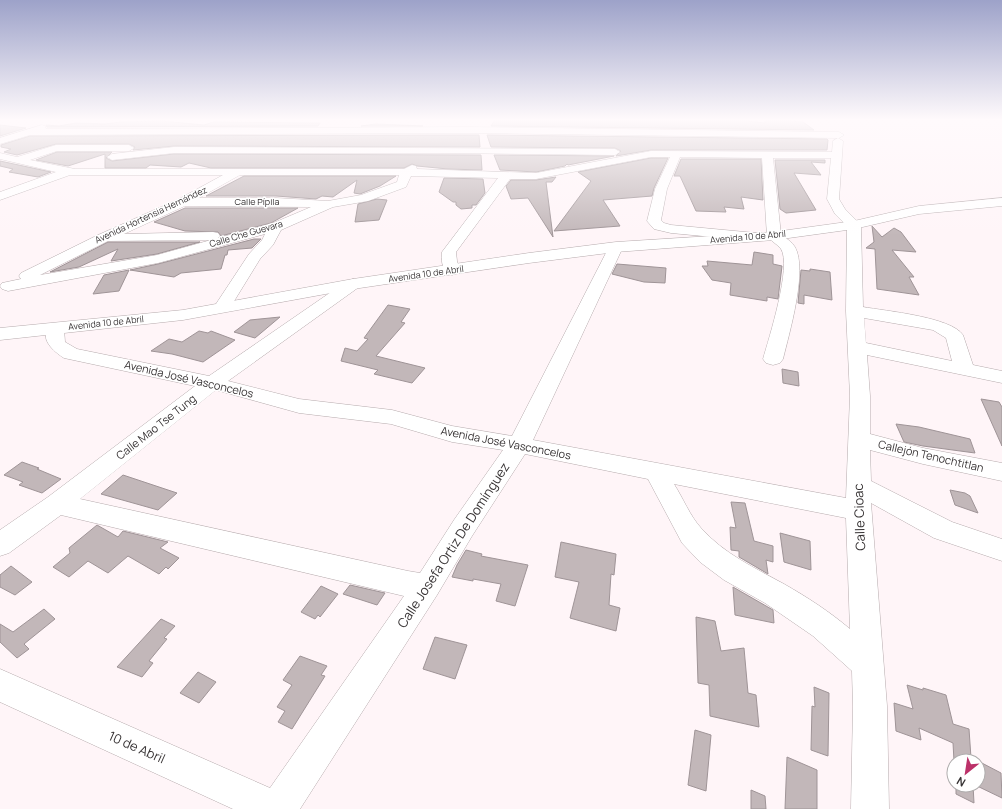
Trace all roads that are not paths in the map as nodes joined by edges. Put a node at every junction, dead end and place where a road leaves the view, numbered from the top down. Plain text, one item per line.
1 (12, 159) edge
2 (22, 159) edge
3 (105, 159) edge
4 (265, 159) edge
5 (429, 159) edge
6 (587, 159) edge
7 (625, 159) edge
8 (674, 159) edge
9 (766, 159) edge
10 (837, 159) edge
11 (18, 160) junction
12 (0, 166) edge
13 (580, 167) junction
14 (70, 172) junction
15 (237, 173) junction
16 (507, 175) junction
17 (404, 178) junction
18 (0, 196) edge
19 (183, 202) junction
20 (1002, 202) edge
21 (330, 204) junction
22 (854, 225) junction
23 (276, 227) junction
24 (246, 236) junction
25 (774, 236) junction
26 (756, 237) junction
27 (103, 238) junction
28 (616, 247) junction
29 (452, 270) junction
30 (353, 284) junction
31 (4, 288) edge
32 (222, 307) junction
33 (855, 311) junction
34 (55, 329) junction
35 (0, 334) edge
36 (857, 347) junction
37 (773, 359) dead end
38 (964, 368) junction
39 (1002, 377) edge
40 (212, 383) junction
41 (859, 439) junction
42 (519, 445) junction
43 (657, 471) junction
44 (1002, 472) edge
45 (858, 484) junction
46 (57, 504) junction
47 (858, 510) junction
48 (0, 545) edge
49 (1002, 550) edge
50 (427, 586) junction
51 (867, 663) junction
52 (0, 685) edge
53 (274, 809) edge
54 (278, 809) edge
55 (870, 809) edge

1 - 11 street
2 - 11 street
3 - 14 street
4 - 15 street, Avenida Hortensia Hernández
5 - 17 street, Calle Che Guevara
6 - 13 street
7 - 13 street
8 - 26 street
9 - 25 street
10 - 22 street
11 - 12 street
11 - 14 street
13 - 16 street
14 - 15 street
14 - 18 street
15 - 17 street
15 - 19 street, Avenida Hortensia Hernández
16 - 17 street
16 - 29 street
17 - 21 street, Calle Che Guevara
19 - 21 street, Calle Pípila
19 - 27 street, Avenida Hortensia Hernández
20 - 22 street, Avenida 10 de Abril
21 - 23 street, Calle Che Guevara
22 - 25 street, Avenida 10 de Abril
22 - 33 street, Calle Cioac
23 - 24 street, Calle Che Guevara
23 - 32 street
24 - 27 street
24 - 31 street, Calle Che Guevara
25 - 26 street, Avenida 10 de Abril
25 - 37 street
26 - 28 street, Avenida 10 de Abril
27 - 31 street, Avenida Hortensia Hernández
28 - 29 street, Avenida 10 de Abril
28 - 42 street, Calle Josefa Ortiz De Domínguez
29 - 30 street, Avenida 10 de Abril
30 - 32 street, Avenida 10 de Abril
30 - 40 street, Calle Mao Tse Tung
32 - 34 street, Avenida 10 de Abril
33 - 36 street, Calle Cioac
33 - 38 street
34 - 35 street, Avenida 10 de Abril
34 - 40 street, Avenida José Vasconcelos
36 - 38 street
36 - 41 street, Calle Cioac
38 - 39 street
40 - 42 street, Avenida José Vasconcelos
40 - 46 street, Calle Mao Tse Tung
41 - 44 street, Callejón Tenochtitlan
41 - 45 street, Calle Cioac
42 - 43 street, Avenida José Vasconcelos
42 - 50 street, Calle Josefa Ortiz De Domínguez
43 - 47 street, Avenida José Vasconcelos
43 - 51 street
45 - 47 street, Calle Cioac
45 - 49 street
46 - 48 street, Calle Mao Tse Tung
46 - 50 street
47 - 51 street, Calle Cioac
50 - 54 street, Calle Josefa Ortiz De Domínguez
51 - 55 street, Calle Cioac
52 - 53 street, 10 de Abril

